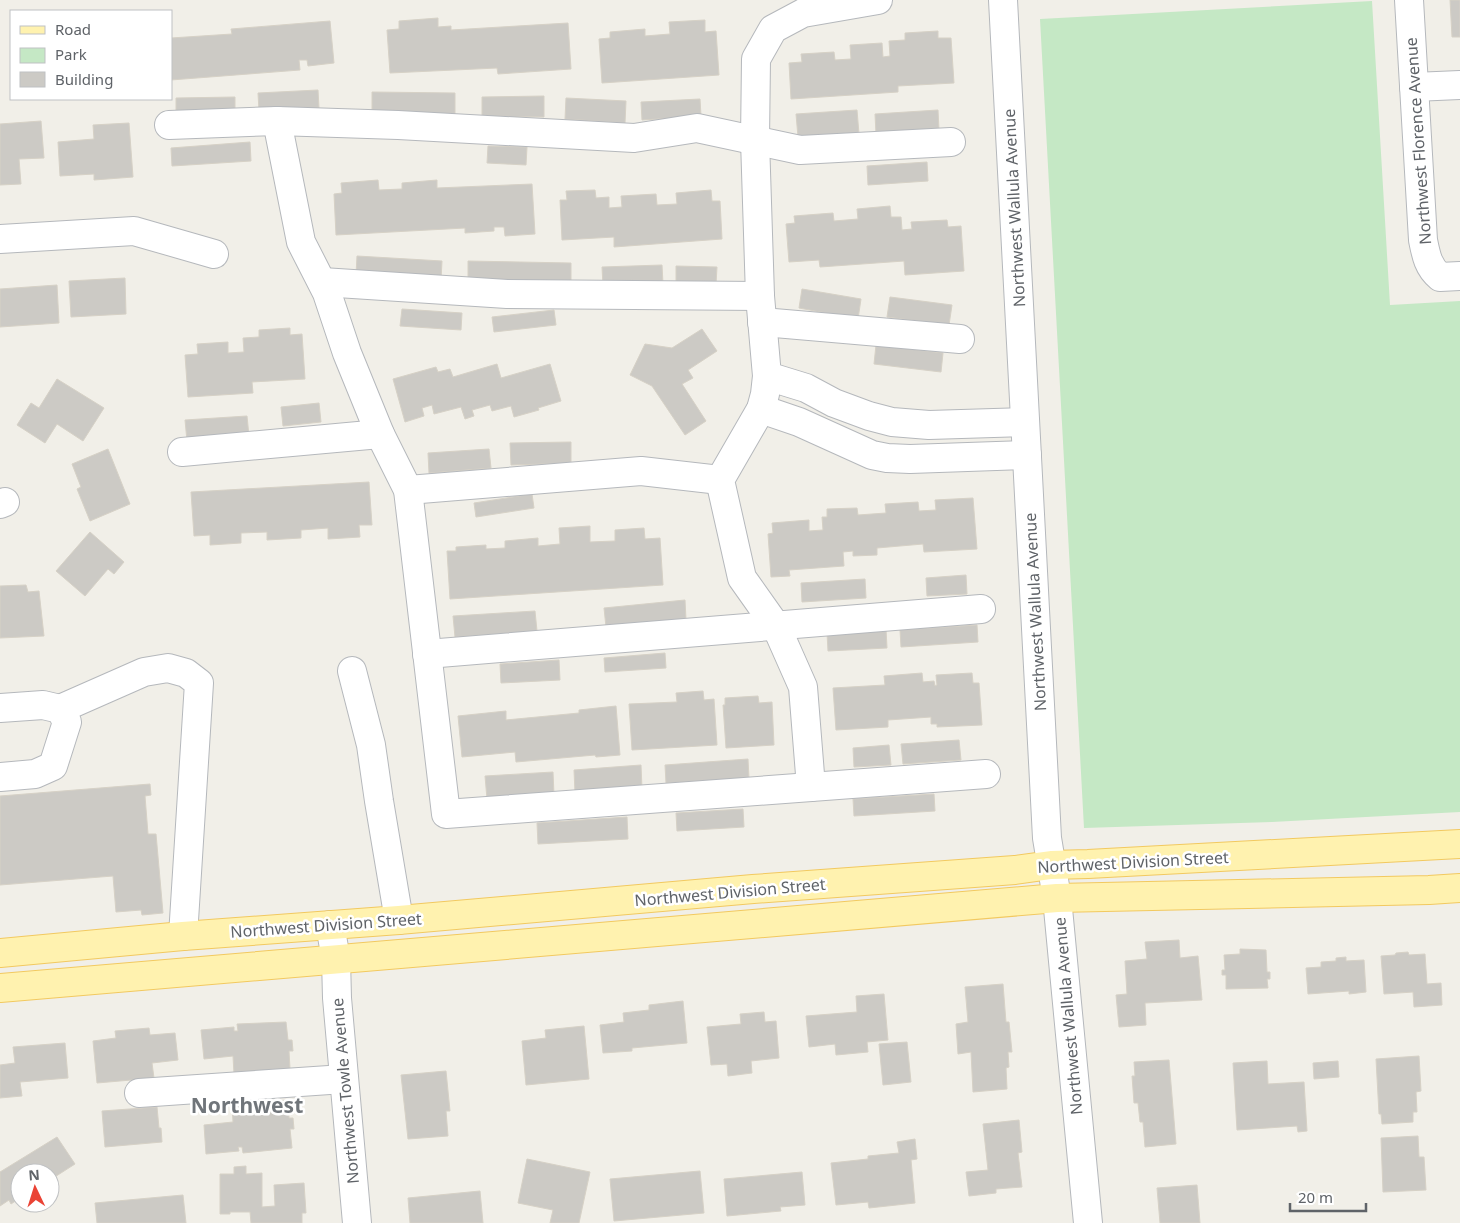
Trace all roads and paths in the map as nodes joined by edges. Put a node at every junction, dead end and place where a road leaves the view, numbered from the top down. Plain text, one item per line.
1 (878, 0) edge
2 (1003, 0) edge
3 (1409, 0) edge
4 (1460, 84) edge
5 (1414, 87) junction
6 (277, 121) junction
7 (169, 125) dead end
8 (755, 140) junction
9 (951, 142) dead end
10 (0, 239) edge
11 (214, 254) dead end
12 (1450, 276) edge
13 (322, 282) junction
14 (761, 309) junction
15 (960, 339) dead end
16 (767, 376) junction
17 (761, 409) junction
18 (1025, 422) junction
19 (380, 434) junction
20 (182, 452) dead end
21 (1027, 455) junction
22 (720, 480) junction
23 (408, 490) junction
24 (981, 609) dead end
25 (776, 626) junction
26 (427, 654) junction
27 (352, 671) dead end
28 (0, 708) edge
29 (60, 709) junction
30 (986, 774) dead end
31 (0, 777) edge
32 (811, 787) junction
33 (1460, 844) edge
34 (1051, 865) junction
35 (1460, 888) edge
36 (1057, 898) junction
37 (399, 920) junction
38 (330, 925) junction
39 (183, 936) junction
40 (0, 953) edge
41 (336, 959) junction
42 (0, 988) edge
43 (344, 1079) junction
44 (139, 1093) dead end
45 (357, 1223) edge
46 (1088, 1223) edge

1 - 8 street
2 - 18 street, Northwest Wallula Avenue
3 - 5 street, Northwest Florence Avenue
4 - 5 street
5 - 12 street, Northwest Florence Avenue
6 - 7 street
6 - 8 street
6 - 13 street
8 - 9 street
8 - 14 street
10 - 11 street
13 - 14 street
13 - 19 street
14 - 15 street
14 - 16 street
16 - 17 street
16 - 18 street
17 - 21 street
17 - 22 street
18 - 21 street, Northwest Wallula Avenue
19 - 20 street
19 - 23 street
21 - 34 street, Northwest Wallula Avenue
22 - 23 street
22 - 25 street
23 - 26 street
24 - 25 street
25 - 26 street
25 - 32 street
26 - 32 street
27 - 37 street
28 - 29 street
29 - 31 street
29 - 39 street
30 - 32 street
33 - 34 main road, Northwest Division Street
34 - 36 street, Northwest Wallula Avenue
34 - 37 main road, Northwest Division Street
35 - 36 main road, Northwest Division Street
36 - 41 main road, Northwest Division Street
36 - 46 street, Northwest Wallula Avenue
37 - 38 main road, Northwest Division Street
38 - 39 main road, Northwest Division Street
38 - 41 street, Northwest Towle Avenue
39 - 40 main road, Northwest Division Street
41 - 42 main road, Northwest Division Street
41 - 43 street, Northwest Towle Avenue
43 - 44 street
43 - 45 street, Northwest Towle Avenue

